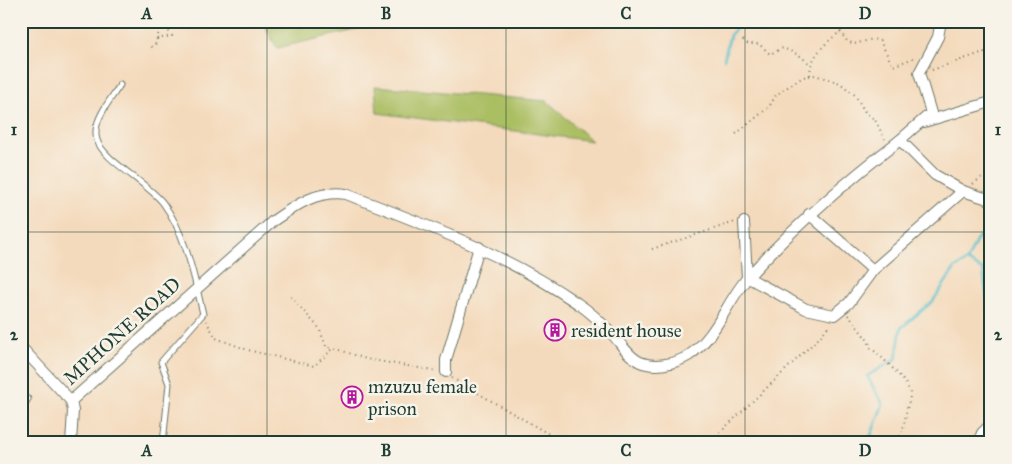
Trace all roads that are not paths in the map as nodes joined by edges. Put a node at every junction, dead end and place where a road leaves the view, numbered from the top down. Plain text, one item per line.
1 (941, 21) edge
2 (120, 85) dead end
3 (991, 102) edge
4 (924, 122) junction
5 (900, 140) junction
6 (962, 192) junction
7 (991, 200) edge
8 (809, 214) junction
9 (744, 222) road end
10 (479, 247) junction
11 (873, 270) junction
12 (747, 277) junction
13 (196, 288) junction
14 (21, 347) edge
15 (446, 372) road end
16 (28, 398) dead end
17 (71, 401) junction
18 (21, 409) edge
19 (991, 424) edge
20 (71, 443) edge
21 (163, 443) edge
22 (978, 443) edge

1 - 4 street
2 - 13 lane
3 - 4 street
4 - 5 street, MPHONE ROAD
5 - 6 street
5 - 8 street, MPHONE ROAD
6 - 7 street
6 - 11 street
8 - 11 street
8 - 12 street, MPHONE ROAD
9 - 12 street
10 - 12 street, MPHONE ROAD
10 - 13 street, MPHONE ROAD
10 - 15 street
11 - 12 street
13 - 17 street, MPHONE ROAD
13 - 21 lane
14 - 17 street
16 - 18 lane
17 - 20 street
19 - 22 street

